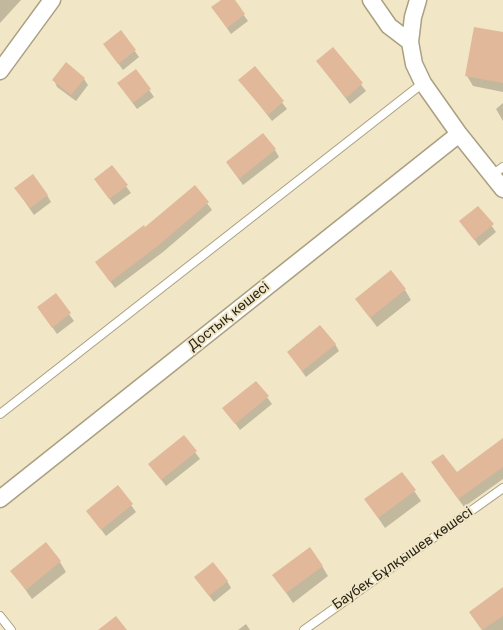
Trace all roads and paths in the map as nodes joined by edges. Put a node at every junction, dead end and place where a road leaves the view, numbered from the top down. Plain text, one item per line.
1 (52, 0) edge
2 (371, 0) edge
3 (418, 0) edge
4 (410, 42) junction
5 (0, 71) edge
6 (423, 84) junction
7 (459, 134) junction
8 (498, 171) edge
9 (503, 189) edge
10 (0, 414) edge
11 (503, 488) edge
12 (0, 499) edge
13 (0, 616) edge
14 (11, 630) edge
15 (304, 630) edge

1 - 5 street
2 - 4 street
3 - 4 street
4 - 6 street
6 - 7 street
6 - 10 lane
7 - 8 street
7 - 12 street, Достық көшесі
8 - 9 street
11 - 15 lane, Баубек Бұлқышев көшесі
13 - 14 lane

